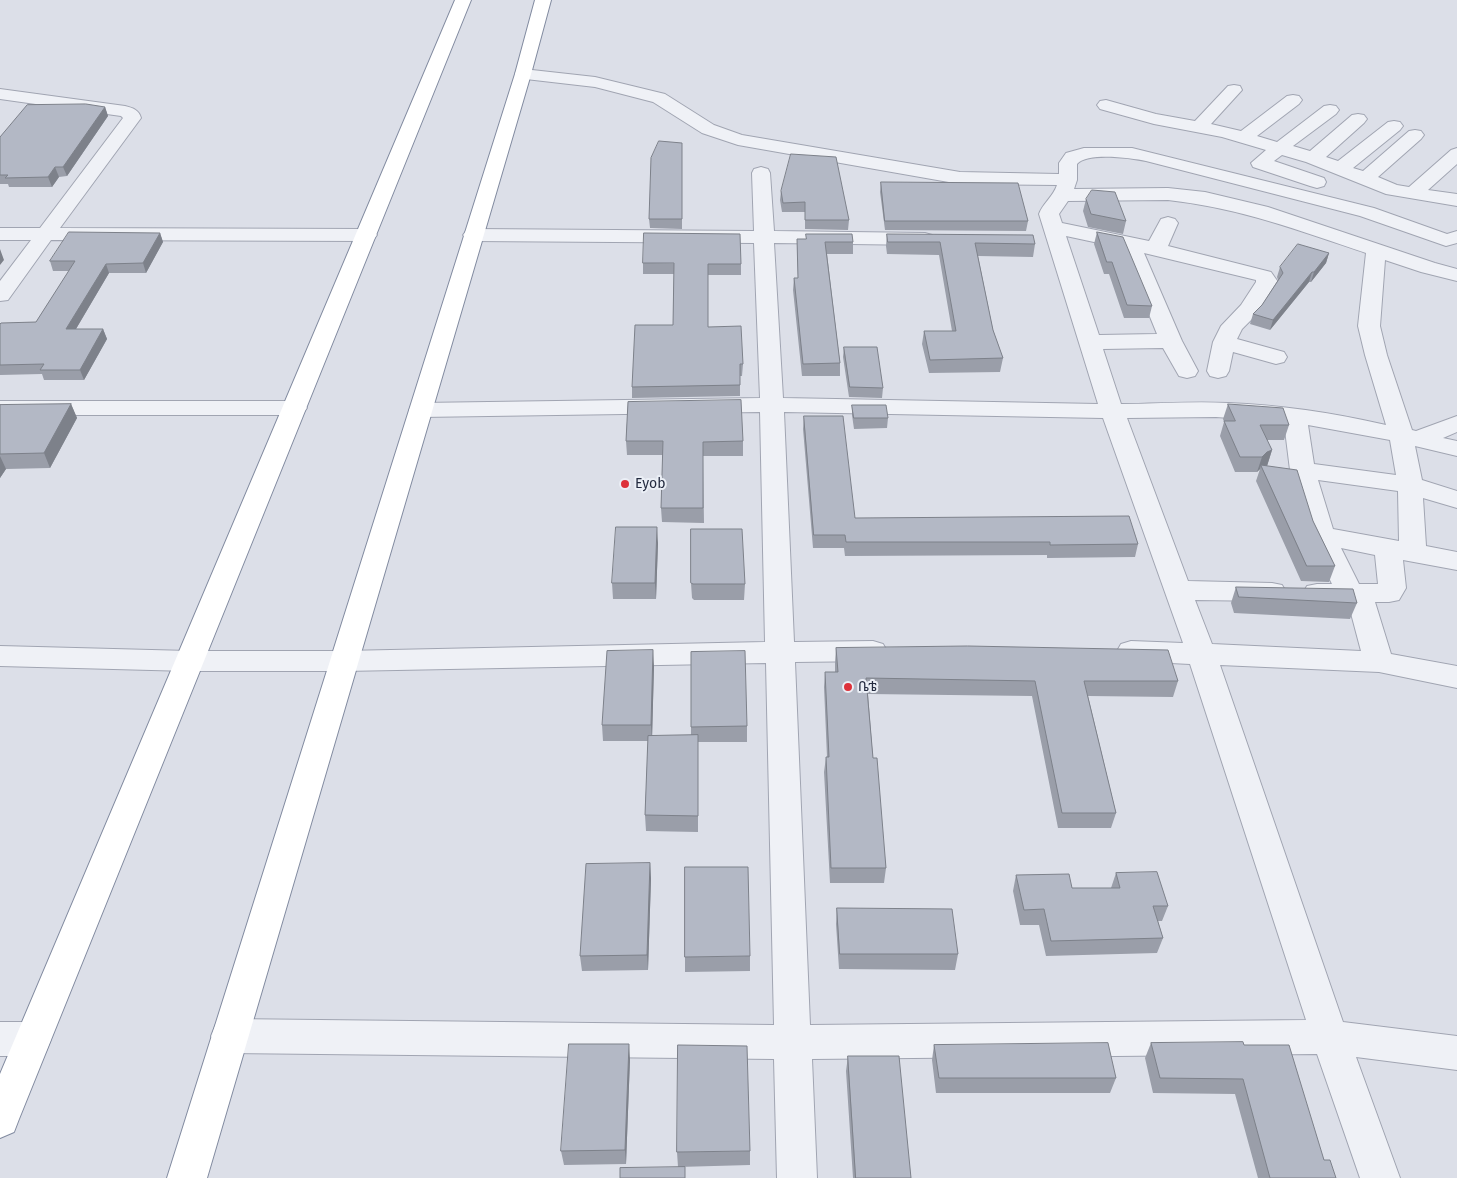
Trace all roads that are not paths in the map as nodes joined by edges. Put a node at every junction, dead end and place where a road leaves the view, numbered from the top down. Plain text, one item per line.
1 (463, 0) edge
2 (543, 0) edge
3 (523, 74) junction
4 (1234, 90) dead end
5 (0, 94) edge
6 (1293, 100) dead end
7 (1106, 104) dead end
8 (1330, 110) dead end
9 (1358, 119) dead end
10 (1394, 126) dead end
11 (1199, 127) junction
12 (1415, 135) dead end
13 (1244, 138) junction
14 (1281, 149) junction
15 (1457, 154) edge
16 (1313, 158) junction
17 (1340, 169) junction
18 (761, 172) dead end
19 (1365, 179) junction
20 (1066, 188) junction
21 (1413, 193) junction
22 (1457, 200) edge
23 (1380, 202) junction
24 (1168, 223) dead end
25 (0, 234) edge
26 (46, 234) junction
27 (367, 235) junction
28 (473, 235) junction
29 (1051, 236) junction
30 (764, 237) junction
31 (1457, 237) edge
32 (941, 239) edge
33 (1130, 243) junction
34 (1156, 249) junction
35 (1376, 251) junction
36 (1457, 275) edge
37 (0, 295) edge
38 (1171, 341) junction
39 (1090, 342) junction
40 (1224, 342) junction
41 (1276, 357) dead end
42 (772, 405) junction
43 (0, 408) edge
44 (296, 408) junction
45 (421, 410) junction
46 (1112, 411) junction
47 (1295, 416) junction
48 (1457, 423) edge
49 (1410, 436) junction
50 (1457, 449) edge
51 (1295, 474) junction
52 (1410, 485) junction
53 (1457, 500) edge
54 (1322, 536) junction
55 (1401, 550) junction
56 (1457, 561) edge
57 (1178, 590) junction
58 (1355, 594) junction
59 (896, 650) edge
60 (1103, 651) edge
61 (778, 652) junction
62 (1201, 653) junction
63 (0, 656) edge
64 (189, 661) junction
65 (344, 661) junction
66 (1379, 662) junction
67 (1457, 677) edge
68 (229, 1036) junction
69 (1330, 1037) junction
70 (17, 1039) edge
71 (791, 1042) junction
72 (1457, 1052) edge
73 (0, 1119) edge
74 (187, 1178) edge
75 (797, 1178) edge
76 (1380, 1178) edge

1 - 27 highway
2 - 3 highway
3 - 20 street
3 - 28 highway
4 - 11 street
5 - 26 street
6 - 13 street
7 - 11 street
8 - 14 street
9 - 16 street
10 - 17 street
11 - 13 street
12 - 19 street
13 - 14 street
14 - 16 street
14 - 23 street
15 - 21 street
16 - 17 street
17 - 19 street
18 - 30 street
19 - 23 street
20 - 23 street
20 - 29 street
20 - 35 street
21 - 22 street
21 - 23 street
23 - 31 street
24 - 34 street
25 - 26 street
26 - 27 street
26 - 37 street
27 - 44 highway
28 - 30 street
28 - 45 highway
29 - 33 street
29 - 39 street
30 - 32 street
30 - 42 street
33 - 34 street
33 - 38 street
34 - 40 street
35 - 36 street
35 - 49 street
38 - 39 street
38 - 40 street
39 - 46 street
40 - 41 street
42 - 45 street
42 - 46 street
42 - 61 street
43 - 44 street
44 - 64 highway
45 - 65 highway
46 - 47 street
46 - 57 street
47 - 49 street
47 - 51 street
48 - 49 street
49 - 50 street
49 - 52 street
51 - 52 street
51 - 54 street
52 - 53 street
52 - 55 street
54 - 55 street
54 - 58 street
55 - 56 street
55 - 58 street
57 - 58 street
57 - 62 street
58 - 66 street
59 - 61 street
60 - 62 street
61 - 65 street
61 - 71 street
62 - 66 street
62 - 69 street
63 - 64 street
64 - 65 street
64 - 70 highway
65 - 68 highway
66 - 67 street
68 - 71 street
68 - 74 highway
69 - 71 street
69 - 72 street
69 - 76 street
70 - 73 highway
71 - 75 street

